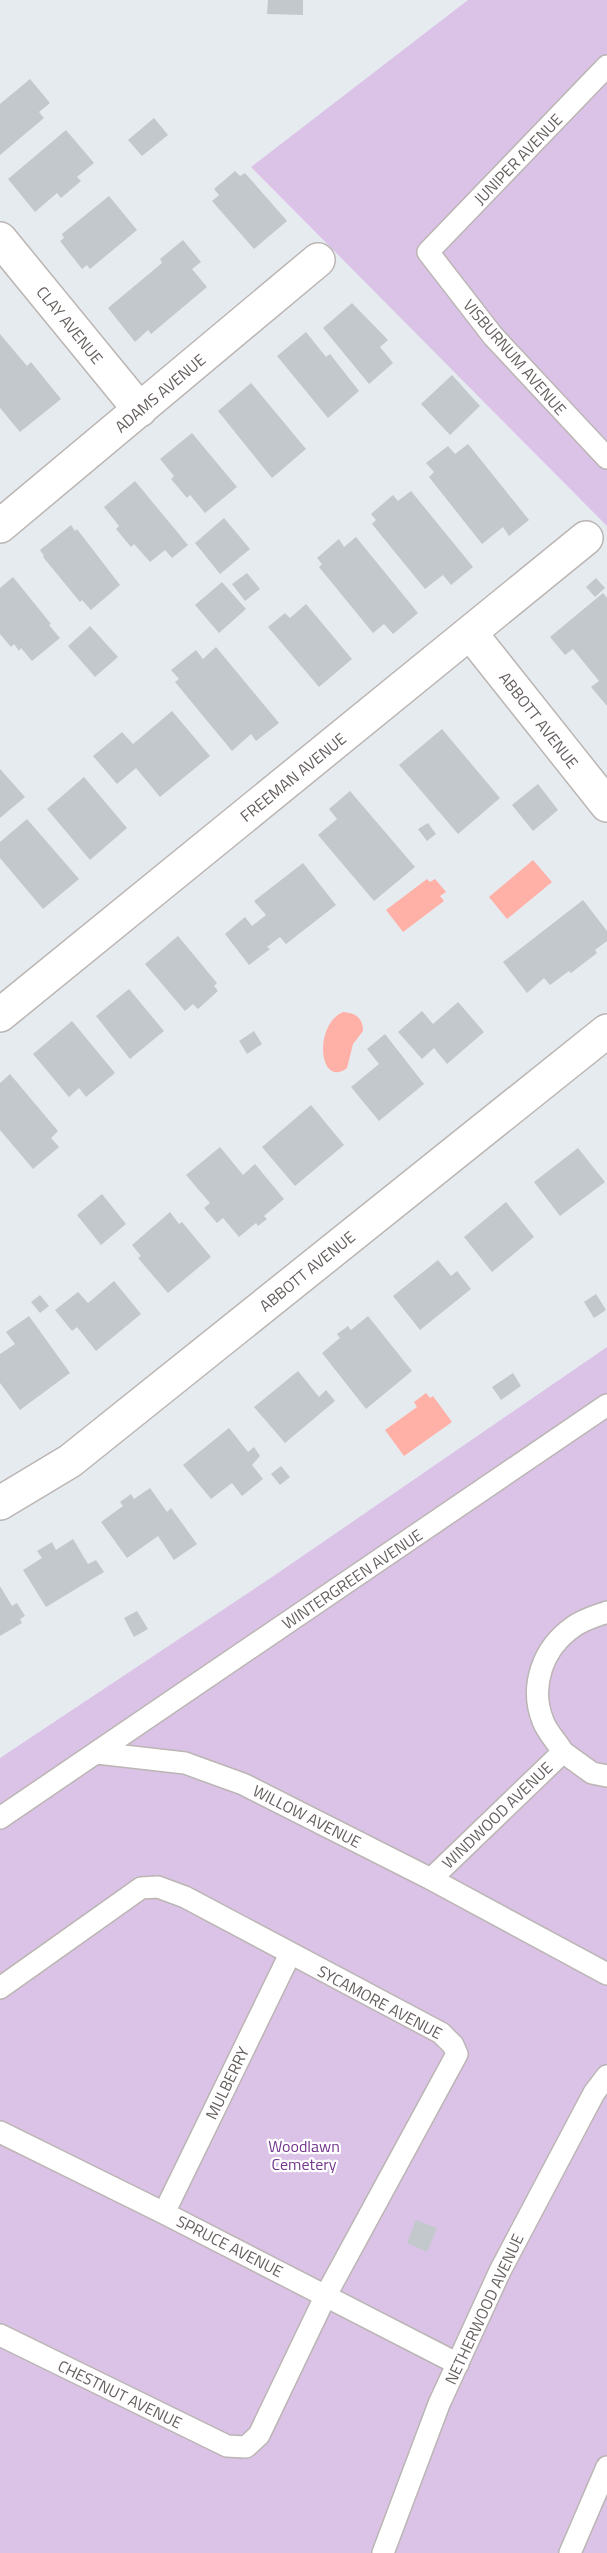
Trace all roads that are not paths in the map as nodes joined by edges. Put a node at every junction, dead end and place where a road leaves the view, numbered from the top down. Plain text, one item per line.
1 (607, 66) edge
2 (0, 239) edge
3 (428, 252) joint
4 (318, 260) dead end
5 (140, 410) junction
6 (607, 458) edge
7 (0, 526) edge
8 (586, 538) dead end
9 (471, 634) junction
10 (607, 805) edge
11 (0, 1015) edge
12 (607, 1031) edge
13 (607, 1405) edge
14 (0, 1503) edge
15 (607, 1612) edge
16 (563, 1752) junction
17 (97, 1753) junction
18 (607, 1776) edge
19 (0, 1818) edge
20 (431, 1879) junction
21 (290, 1954) junction
22 (607, 1974) edge
23 (0, 1988) edge
24 (607, 2076) edge
25 (0, 2132) edge
26 (164, 2213) junction
27 (326, 2295) junction
28 (0, 2335) edge
29 (458, 2364) junction
30 (241, 2448) joint
31 (607, 2467) edge
32 (575, 2550) edge
33 (383, 2553) edge

1 - 3 lane, JUNIPER AVENUE
2 - 5 street, CLAY AVENUE
3 - 6 lane, VISBURNUM AVENUE
4 - 5 street, ADAMS AVENUE
5 - 7 street, ADAMS AVENUE
8 - 9 street, FREEMAN AVENUE
9 - 10 street, ABBOTT AVENUE
9 - 11 street, FREEMAN AVENUE
12 - 14 street, ABBOTT AVENUE
13 - 17 lane, WINTERGREEN AVENUE
15 - 16 lane, WINDWOOD AVENUE
16 - 18 lane, WINDWOOD AVENUE
16 - 20 lane, WINDWOOD AVENUE
17 - 19 lane
17 - 20 lane, WILLOW AVENUE
20 - 22 lane, WILLOW AVENUE
21 - 23 lane, SYCAMORE AVENUE
21 - 26 lane, MULBERRY
21 - 27 lane, SYCAMORE AVENUE
24 - 29 lane, NETHERWOOD AVENUE
25 - 26 lane, SPRUCE AVENUE
26 - 27 lane, SPRUCE AVENUE
27 - 29 lane, SPRUCE AVENUE
27 - 30 lane, SYCAMORE AVENUE
28 - 30 lane, CHESTNUT AVENUE
29 - 33 lane, NETHERWOOD AVENUE
31 - 32 lane

